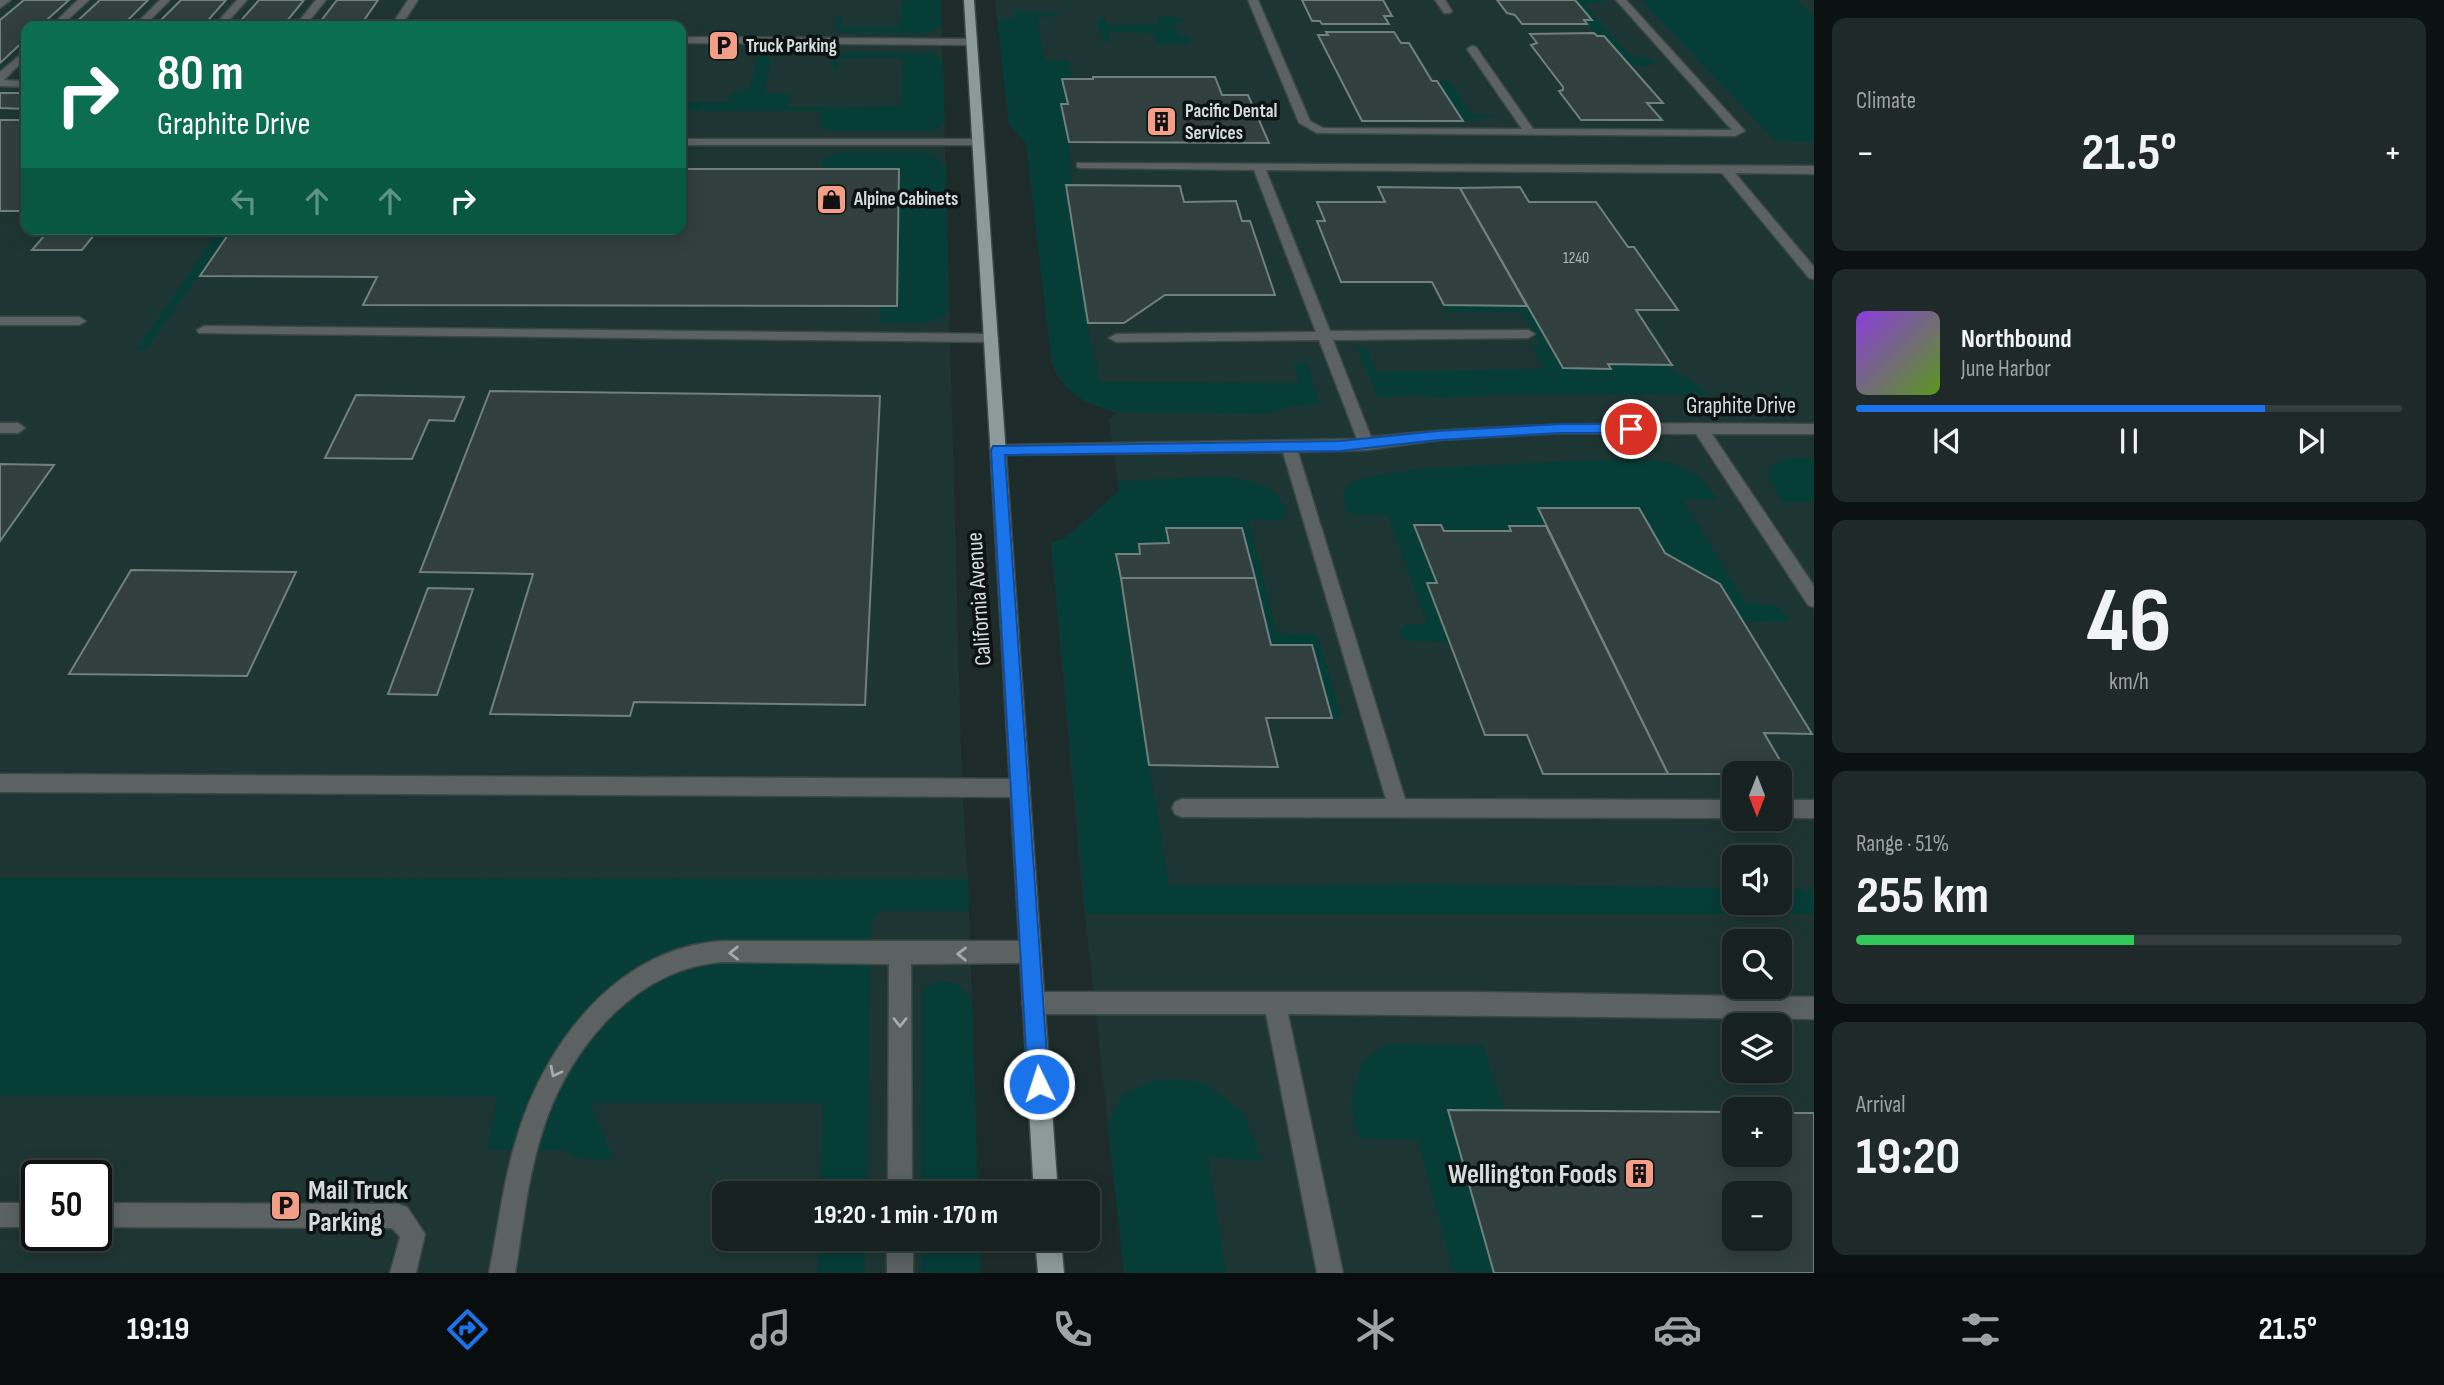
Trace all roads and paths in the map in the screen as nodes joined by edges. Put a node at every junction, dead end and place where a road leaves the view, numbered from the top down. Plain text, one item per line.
1 (6, 0) edge
2 (84, 0) edge
3 (165, 0) edge
4 (243, 0) edge
5 (321, 0) edge
6 (413, 0) edge
7 (969, 0) edge
8 (1253, 0) edge
9 (1440, 0) edge
10 (1621, 0) edge
11 (0, 5) edge
12 (1447, 11) dead end
13 (61, 21) edge
14 (144, 21) edge
15 (224, 21) edge
16 (304, 21) edge
17 (399, 21) edge
18 (686, 40) edge
19 (972, 42) junction
20 (1472, 49) dead end
21 (21, 58) edge
22 (0, 78) edge
23 (0, 83) edge
24 (21, 84) edge
25 (1530, 132) junction
26 (686, 142) edge
27 (978, 142) junction
28 (1082, 165) dead end
29 (1259, 167) junction
30 (1725, 169) junction
31 (1814, 170) edge
32 (1814, 275) edge
33 (0, 321) edge
34 (79, 321) dead end
35 (204, 330) dead end
36 (1528, 334) dead end
37 (1324, 336) junction
38 (991, 338) junction
39 (1116, 338) dead end
40 (0, 428) edge
41 (18, 428) dead end
42 (1701, 429) junction
43 (1814, 429) edge
44 (1367, 445) junction
45 (1289, 447) junction
46 (998, 450) junction
47 (1814, 600) edge
48 (0, 783) edge
49 (1020, 788) junction
50 (1182, 808) dead end
51 (1398, 808) junction
52 (1722, 809) edge
53 (1792, 809) edge
54 (1814, 809) edge
55 (1030, 952) junction
56 (900, 953) junction
57 (1033, 1003) junction
58 (1275, 1003) junction
59 (1814, 1008) edge
60 (900, 1181) edge
61 (1045, 1181) edge
62 (0, 1215) edge
63 (21, 1215) edge
64 (112, 1216) edge
65 (900, 1251) edge
66 (1049, 1251) edge
67 (403, 1273) edge
68 (502, 1273) edge
69 (900, 1273) edge
70 (1051, 1273) edge
71 (1330, 1273) edge

1 - 11 street
2 - 13 street
3 - 14 street
4 - 15 street
5 - 16 street
6 - 17 street
7 - 19 main road, California Avenue
8 - 25 street
9 - 12 street
10 - 25 street
18 - 19 street
19 - 27 main road, California Avenue
20 - 25 street
21 - 22 street
23 - 24 street
26 - 27 street
27 - 38 main road, California Avenue
28 - 29 street
29 - 30 street
29 - 37 street
30 - 31 street
30 - 32 street
33 - 34 street
35 - 38 street
36 - 37 street
37 - 39 street
37 - 44 street
38 - 46 main road, California Avenue
40 - 41 street
42 - 43 street, Graphite Drive
42 - 44 street, Graphite Drive
42 - 47 street
44 - 45 street, Graphite Drive
45 - 46 street, Graphite Drive
45 - 51 street
46 - 49 main road, California Avenue
48 - 49 street
49 - 55 main road, California Avenue
50 - 51 street
51 - 52 street
53 - 54 street
55 -> 56 street
55 - 57 main road, California Avenue
56 -> 60 street
56 -> 68 street
57 - 58 street
57 - 61 main road, California Avenue
58 - 59 street
58 - 71 street
62 - 63 street
64 - 67 street
65 - 69 street
66 - 70 main road

